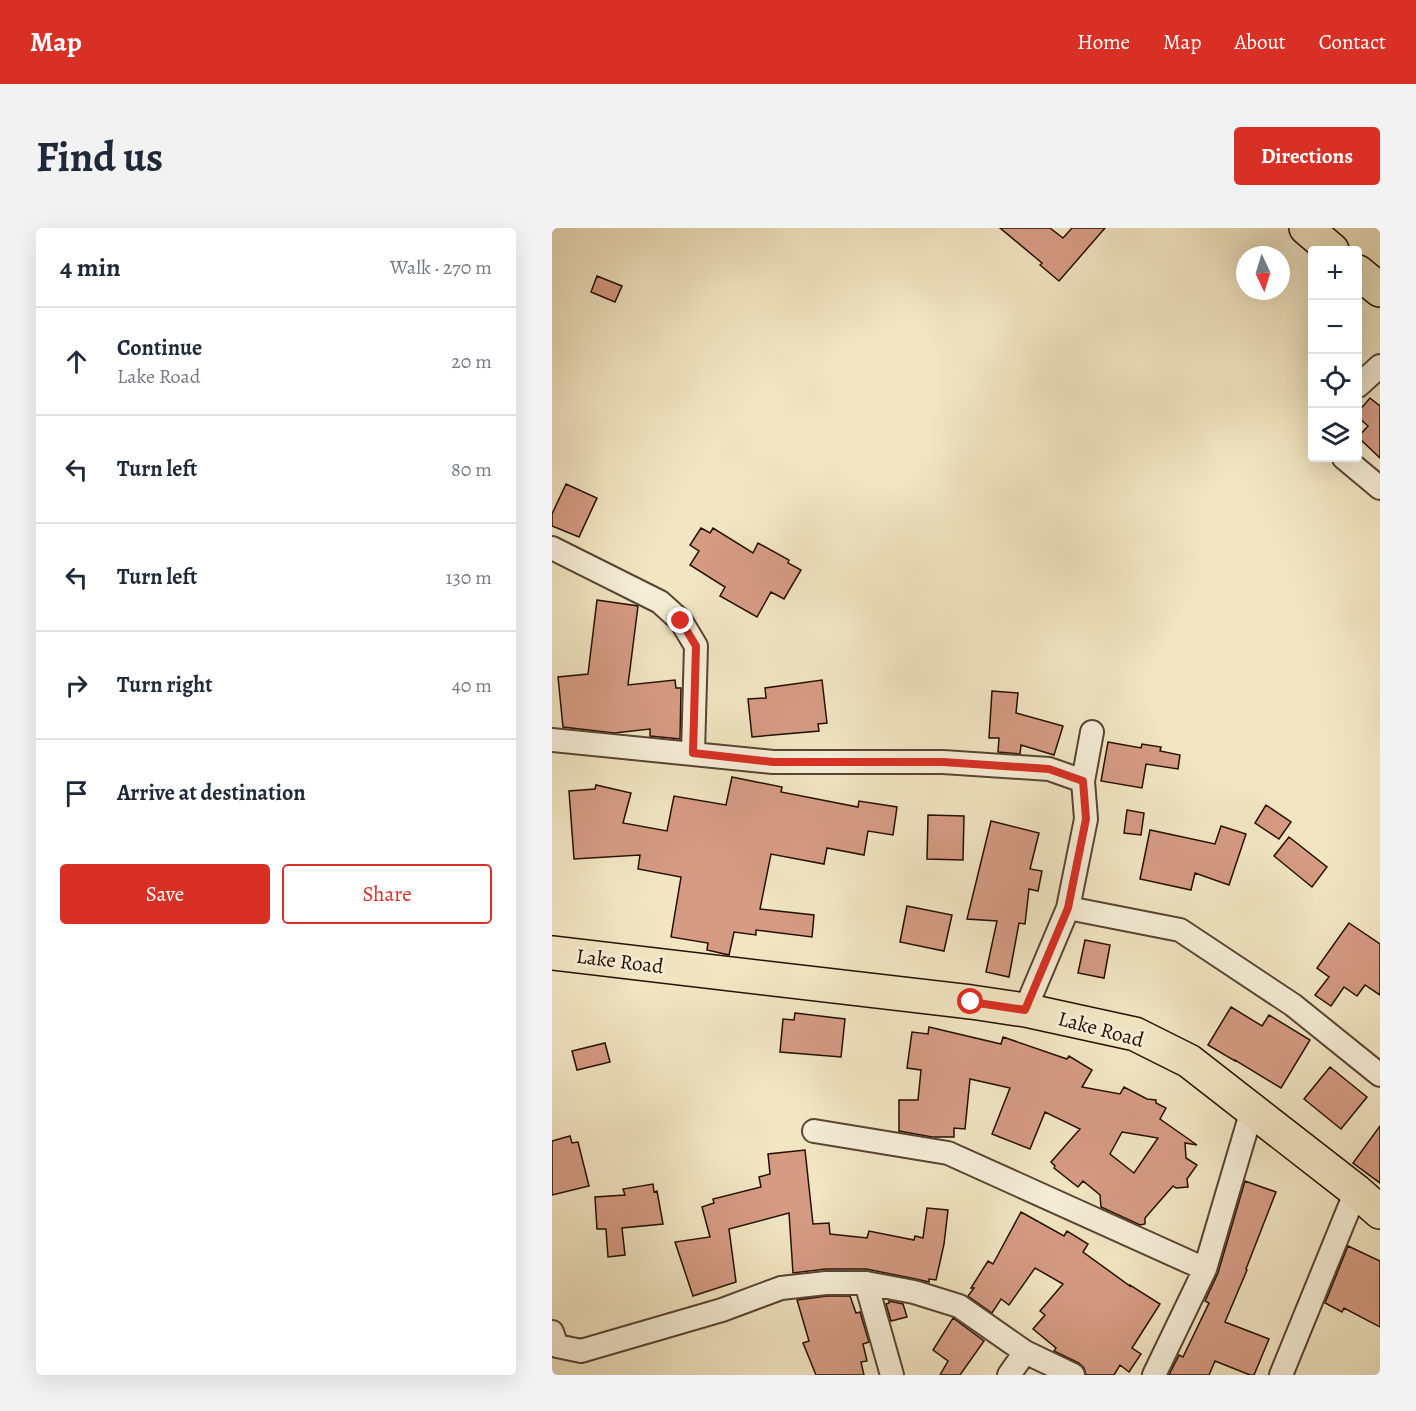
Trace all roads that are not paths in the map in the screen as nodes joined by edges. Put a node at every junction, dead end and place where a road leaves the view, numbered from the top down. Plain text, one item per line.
1 (1306, 228) edge
2 (1327, 246) edge
3 (1380, 366) edge
4 (1362, 382) edge
5 (1349, 462) edge
6 (1380, 488) edge
7 (552, 548) edge
8 (1092, 732) dead end
9 (552, 740) edge
10 (693, 753) junction
11 (1083, 781) junction
12 (1068, 908) junction
13 (552, 953) edge
14 (1025, 1010) junction
15 (1380, 1075) edge
16 (1252, 1110) junction
17 (814, 1131) dead end
18 (1356, 1191) junction
19 (1380, 1212) edge
20 (1205, 1269) junction
21 (866, 1283) junction
22 (552, 1332) edge
23 (1025, 1352) junction
24 (892, 1375) edge
25 (1009, 1375) edge
26 (1073, 1375) edge
27 (1154, 1375) edge
28 (1281, 1375) edge

1 - 2 main road
3 - 4 street
5 - 6 street
7 - 10 street
8 - 11 street
9 - 10 street
10 - 11 street
11 - 12 street
12 - 14 street
12 - 15 street
13 - 14 main road, Lake Road
14 - 16 main road, Lake Road
16 - 18 main road, Lake Road
16 - 20 street
17 - 20 street
18 - 19 main road, Lake Road
18 - 28 street
20 - 27 street
21 - 22 street
21 - 23 street
21 - 24 street
23 - 25 street
23 - 26 street

